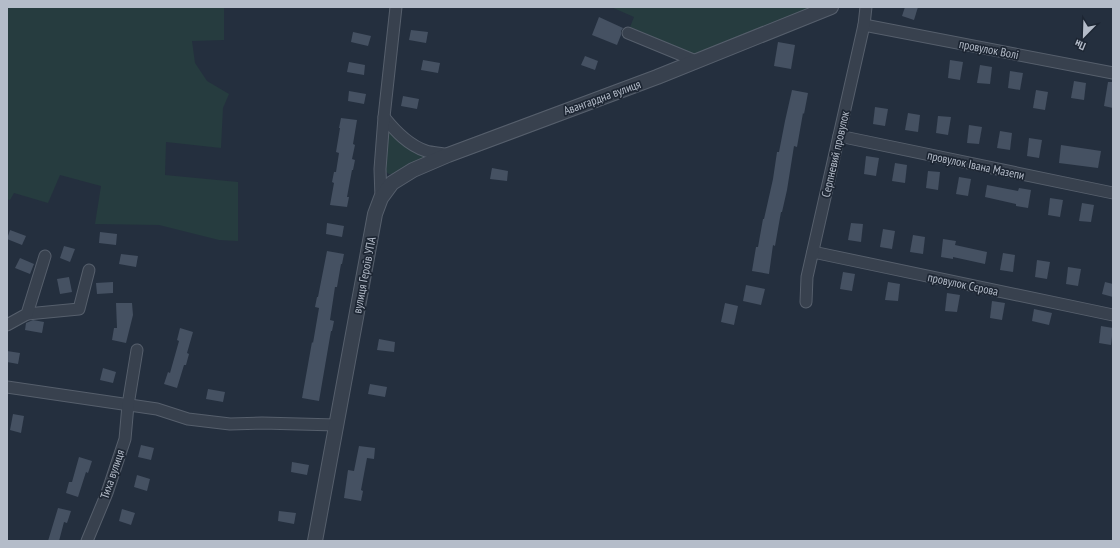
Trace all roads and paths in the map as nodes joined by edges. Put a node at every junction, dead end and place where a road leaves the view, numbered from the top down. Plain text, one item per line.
1 (396, 7) edge
2 (831, 7) edge
3 (866, 7) edge
4 (864, 25) junction
5 (628, 33) dead end
6 (696, 61) junction
7 (1113, 73) edge
8 (384, 117) junction
9 (839, 136) junction
10 (448, 155) junction
11 (1113, 193) edge
12 (381, 198) junction
13 (813, 252) junction
14 (45, 256) dead end
15 (89, 270) dead end
16 (806, 302) dead end
17 (27, 314) junction
18 (1113, 315) edge
19 (7, 325) edge
20 (137, 350) dead end
21 (7, 387) edge
22 (128, 405) junction
23 (336, 425) junction
24 (87, 541) edge
25 (314, 541) edge

1 - 8 street, вулиця Героїв УПА
2 - 6 street, Авангардна вулиця
3 - 4 street, Серпневий провулок
4 - 7 street, провулок Волі
4 - 9 street, Серпневий провулок
5 - 6 street
6 - 10 street, Авангардна вулиця
8 - 10 street
8 - 12 street, вулиця Героїв УПА
9 - 11 street, провулок Івана Мазепи
9 - 13 street, Серпневий провулок
10 - 12 street, Авангардна вулиця
12 - 23 street, вулиця Героїв УПА
13 - 16 street, Серпневий провулок
13 - 18 street, провулок Сєрова
14 - 17 street
15 - 17 street
17 - 19 street
20 - 22 street, Тиха вулиця
21 - 22 street
22 - 23 street
22 - 24 street, Тиха вулиця
23 - 25 street, вулиця Героїв УПА

